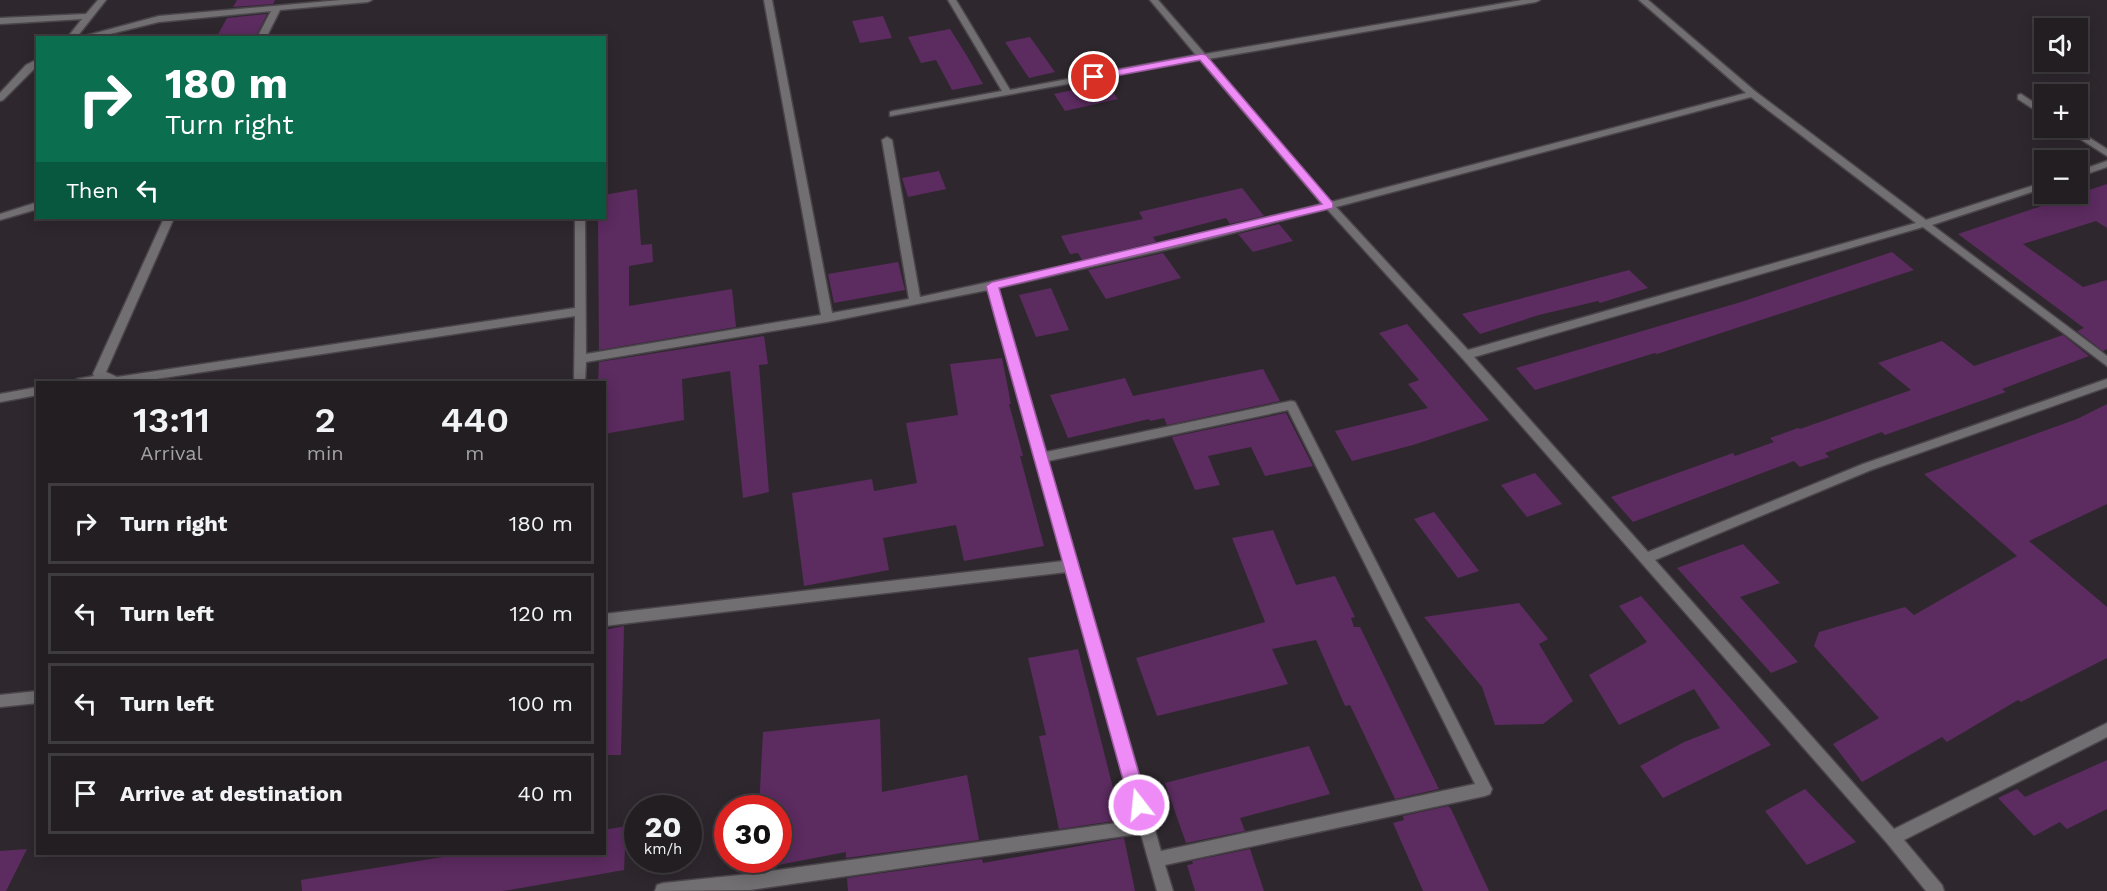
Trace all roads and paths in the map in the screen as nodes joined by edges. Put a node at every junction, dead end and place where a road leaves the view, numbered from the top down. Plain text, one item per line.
1 (102, 0) edge
2 (368, 0) edge
3 (768, 0) edge
4 (952, 0) edge
5 (1154, 0) edge
6 (1536, 0) edge
7 (1643, 0) edge
8 (304, 3) edge
9 (276, 10) junction
10 (89, 16) junction
11 (0, 21) edge
12 (73, 36) edge
13 (89, 36) edge
14 (262, 36) edge
15 (1202, 57) junction
16 (36, 62) edge
17 (1007, 93) junction
18 (1753, 94) junction
19 (2021, 97) dead end
20 (0, 99) edge
21 (2034, 106) edge
22 (893, 114) dead end
23 (2084, 138) edge
24 (887, 140) dead end
25 (2107, 153) edge
26 (2107, 164) edge
27 (2088, 171) edge
28 (2034, 188) edge
29 (36, 206) edge
30 (1329, 206) junction
31 (0, 217) edge
32 (170, 219) edge
33 (580, 219) edge
34 (1923, 224) junction
35 (992, 286) junction
36 (915, 302) junction
37 (580, 311) junction
38 (827, 318) junction
39 (1466, 355) junction
40 (580, 359) junction
41 (2107, 362) edge
42 (106, 378) junction
43 (87, 381) edge
44 (115, 381) edge
45 (125, 381) edge
46 (580, 381) edge
47 (2107, 383) edge
48 (36, 391) edge
49 (0, 398) edge
50 (1041, 458) junction
51 (1645, 559) junction
52 (1071, 566) junction
53 (606, 620) edge
54 (36, 697) edge
55 (0, 701) edge
56 (2107, 730) edge
57 (1145, 826) junction
58 (1892, 838) junction
59 (1155, 860) junction
60 (663, 891) edge
61 (1165, 891) edge
62 (1936, 891) edge

1 - 10 street
2 - 8 street
3 - 38 street
4 - 17 street
5 - 15 street
6 - 15 street
7 - 18 street
8 - 9 street
9 - 13 street
9 - 14 street
10 - 11 street
10 - 12 street
15 - 17 street
15 - 30 street
16 - 20 street
17 - 22 street
18 - 30 street
18 - 34 street
19 - 21 street
23 - 25 street
24 - 36 street
26 - 27 street
28 - 34 street
29 - 31 street
30 - 35 street
30 - 39 street
32 - 42 street
33 - 37 street
34 - 39 street
34 - 41 street
35 - 36 street
35 - 50 street
36 - 38 street
37 - 40 street
37 - 45 street
38 - 40 street
39 - 51 street
40 - 46 street
42 - 43 street
42 - 44 street
47 - 51 street
48 - 49 street
50 - 52 street
50 - 59 street
51 - 58 street
52 - 53 street
52 - 57 street
54 - 55 street
56 - 58 street
57 - 59 street
57 - 60 street
58 - 62 street
59 - 61 street

